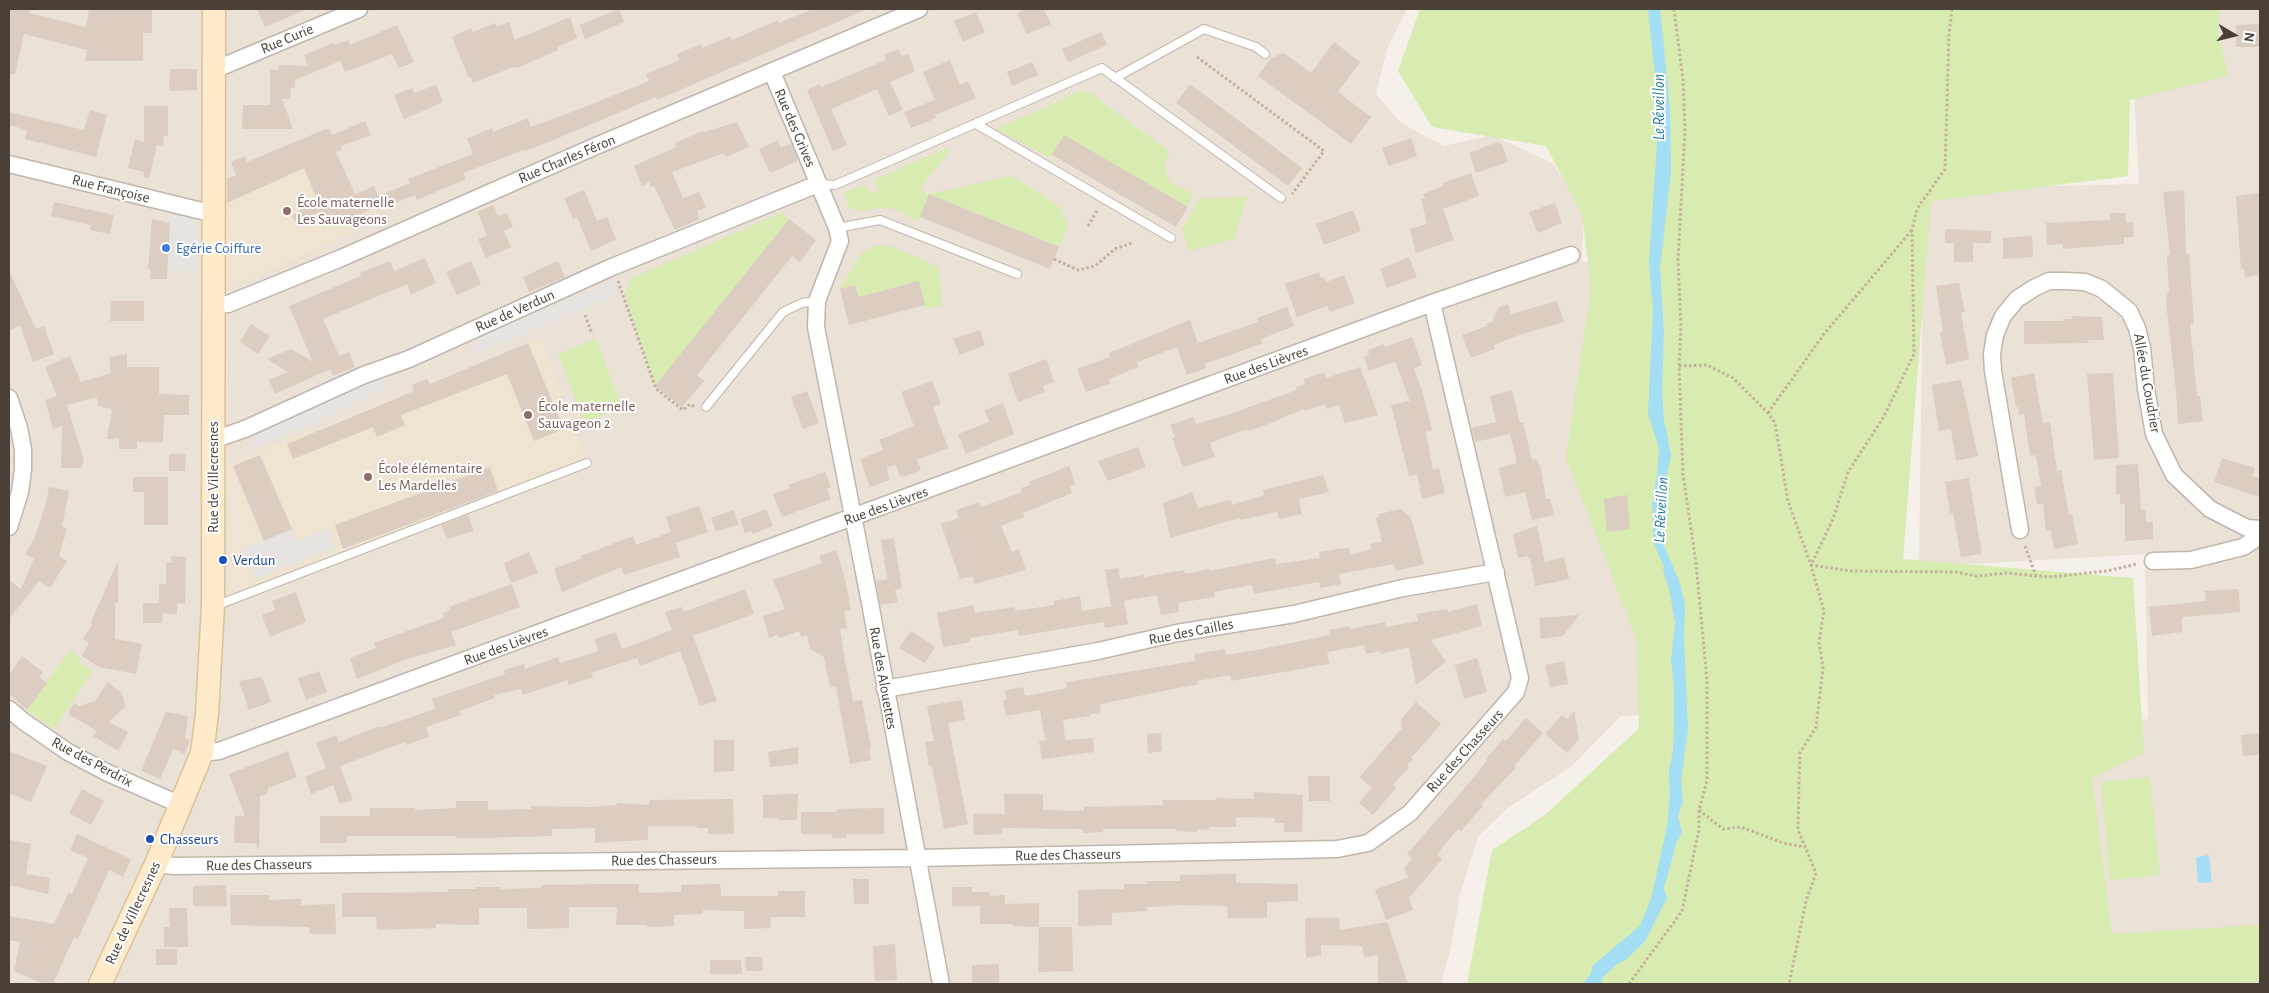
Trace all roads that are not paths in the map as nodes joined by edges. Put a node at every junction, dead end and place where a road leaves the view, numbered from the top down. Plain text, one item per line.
1 (214, 9) edge
2 (359, 9) edge
3 (919, 9) edge
4 (896, 13) edge
5 (1265, 54) dead end
6 (214, 70) junction
7 (772, 72) junction
8 (1115, 78) junction
9 (976, 124) junction
10 (9, 164) edge
11 (818, 184) junction
12 (1281, 198) road end
13 (214, 214) junction
14 (837, 228) junction
15 (1171, 238) dead end
16 (1571, 256) dead end
17 (1017, 274) dead end
18 (817, 301) junction
19 (1432, 303) junction
20 (213, 305) junction
21 (9, 398) edge
22 (706, 407) road end
23 (213, 440) junction
24 (587, 463) dead end
25 (853, 518) junction
26 (9, 527) edge
27 (2020, 530) road end
28 (2260, 530) edge
29 (2260, 536) edge
30 (2153, 561) road end
31 (1496, 572) junction
32 (213, 606) junction
33 (885, 690) junction
34 (9, 709) edge
35 (202, 753) junction
36 (181, 805) junction
37 (918, 858) junction
38 (156, 864) junction
39 (100, 984) edge
40 (941, 984) edge

1 - 6 street, Rue de Villecresnes
2 - 6 street, Rue Curie
3 - 4 street, Rue Charles Féron
4 - 7 street, Rue Charles Féron
5 - 8 lane
6 - 13 street, Rue de Villecresnes
7 - 11 street, Rue des Grives
7 - 20 street, Rue Charles Féron
8 - 9 lane
8 - 12 lane
9 - 11 lane
9 - 15 lane
10 - 13 street, Rue Françoise
11 - 14 street, Rue des Grives
11 - 23 street, Rue de Verdun
13 - 20 street, Rue de Villecresnes
14 - 17 lane
14 - 18 street, Rue des Alouettes
16 - 19 street, Rue des Lièvres
18 - 22 lane
18 - 25 street, Rue des Alouettes
19 - 25 street, Rue des Lièvres
19 - 31 street, Rue des Chasseurs
20 - 23 street, Rue de Villecresnes
21 - 26 street
23 - 32 street, Rue de Villecresnes
24 - 32 lane
25 - 33 street, Rue des Alouettes
25 - 35 street, Rue des Lièvres
27 - 28 street, Allée du Coudrier
29 - 30 street
31 - 33 street, Rue des Cailles
31 - 37 street, Rue des Chasseurs
32 - 35 street, Rue de Villecresnes
33 - 37 street, Rue des Alouettes
34 - 36 street, Rue des Perdrix
35 - 36 street, Rue de Villecresnes
36 - 38 street, Rue de Villecresnes
37 - 38 street, Rue des Chasseurs
37 - 40 street, Rue des Alouettes
38 - 39 street, Rue de Villecresnes

